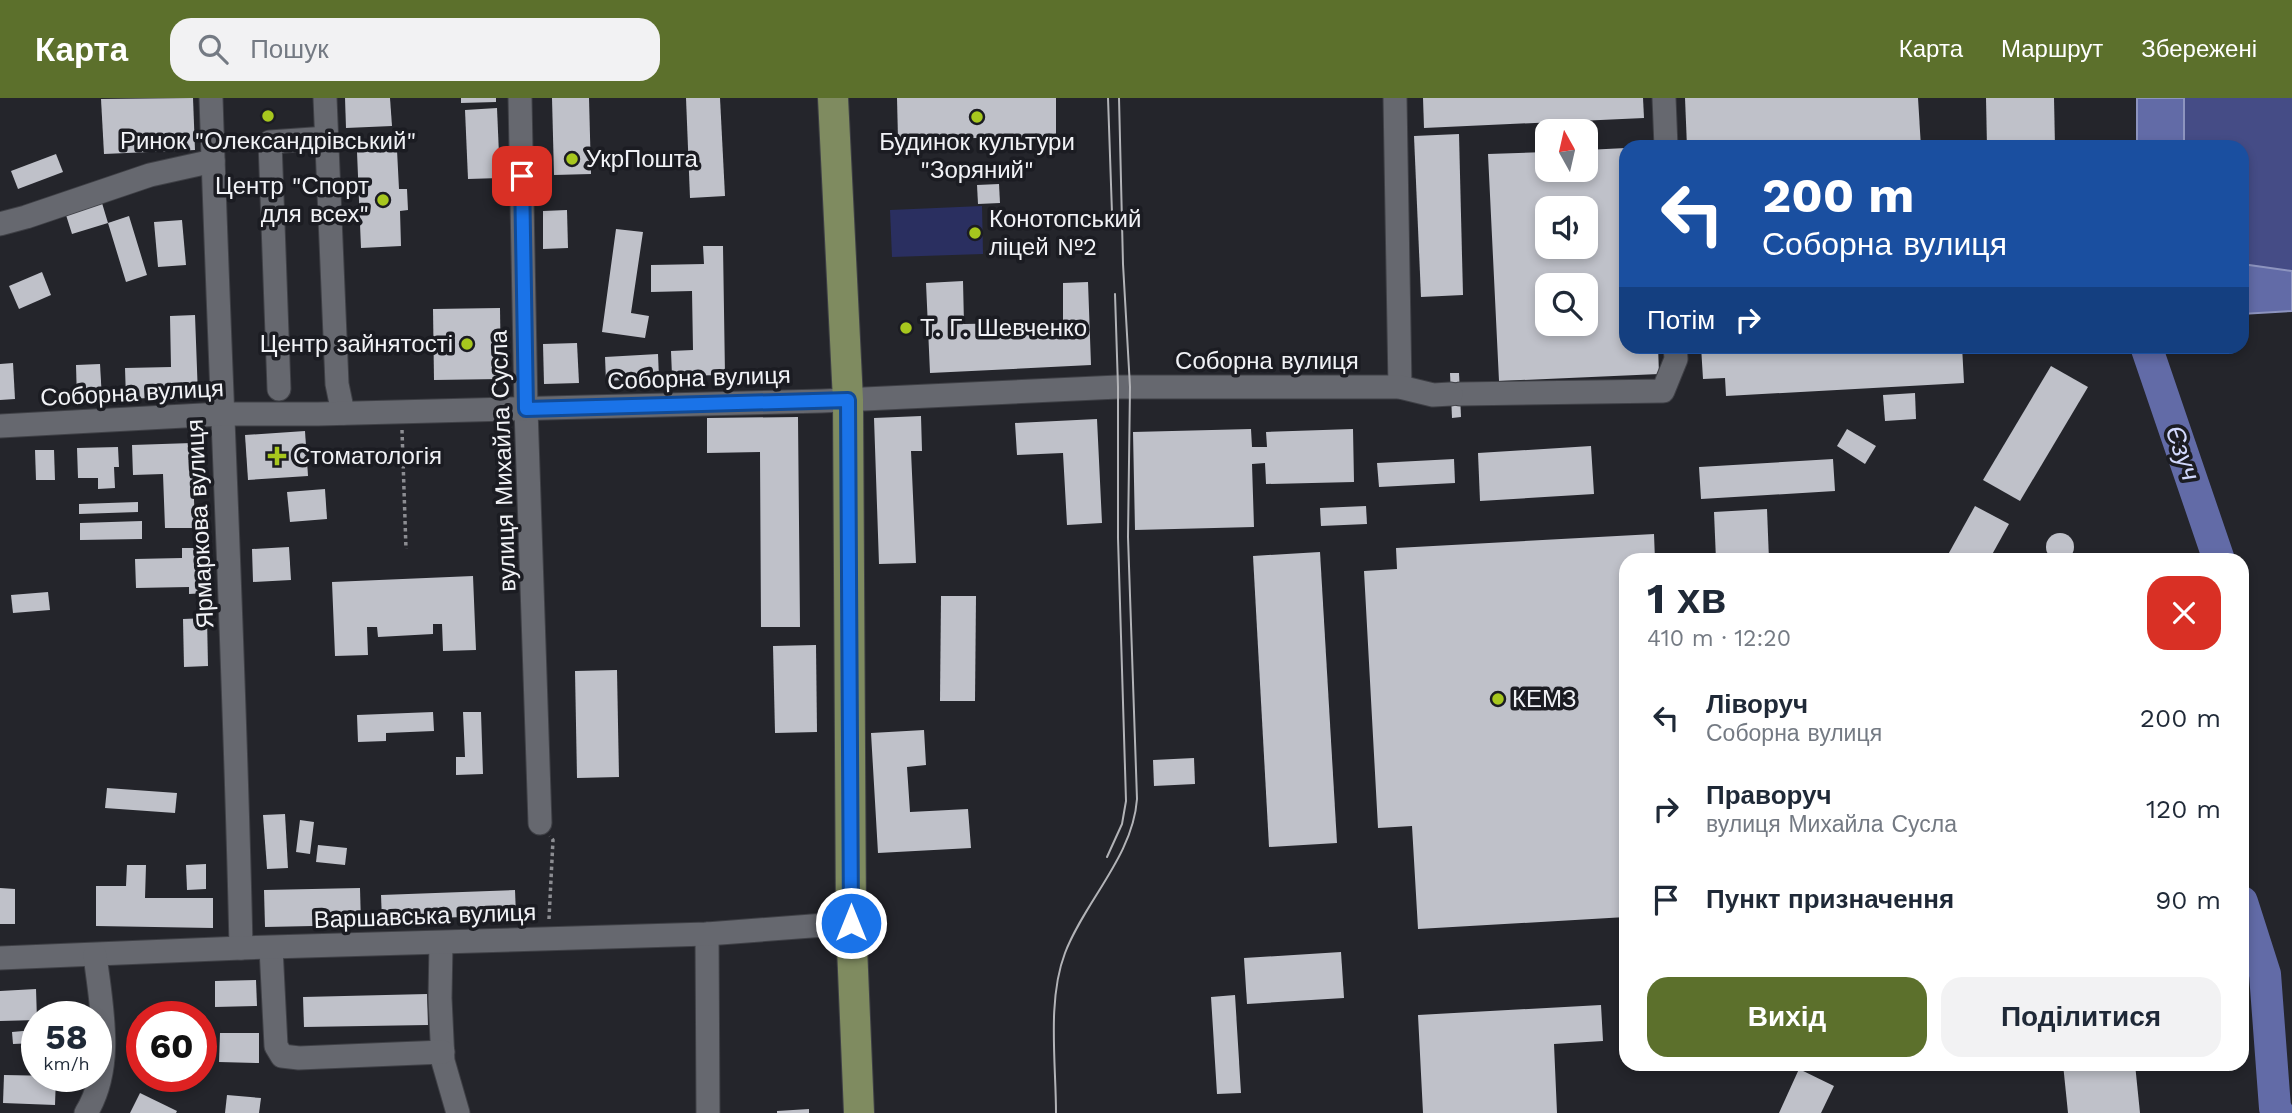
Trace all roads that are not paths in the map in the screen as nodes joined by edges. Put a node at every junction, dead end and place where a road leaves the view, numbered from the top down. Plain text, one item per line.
1 (211, 98) edge
2 (325, 98) edge
3 (520, 98) edge
4 (833, 98) edge
5 (1395, 98) edge
6 (1664, 98) edge
7 (327, 138) junction
8 (1666, 140) edge
9 (213, 161) junction
10 (0, 224) edge
11 (1676, 354) edge
12 (1400, 387) junction
13 (279, 389) dead end
14 (848, 400) junction
15 (526, 409) junction
16 (343, 413) junction
17 (221, 414) junction
18 (0, 426) edge
19 (540, 823) road end
20 (851, 923) junction
21 (706, 934) junction
22 (441, 943) junction
23 (241, 948) junction
24 (271, 948) junction
25 (95, 954) junction
26 (0, 958) edge
27 (443, 1052) junction
28 (86, 1113) edge
29 (458, 1113) edge
30 (708, 1113) edge
31 (859, 1113) edge

1 - 9 street, Ярмаркова вулиця
2 - 7 street
3 - 15 street, вулиця Михайла Сусла
4 - 14 main road
5 - 12 street
6 - 8 street
7 - 13 street
7 - 16 street
9 - 10 street
9 - 17 street, Ярмаркова вулиця
11 - 12 street, Соборна вулиця
12 - 14 street, Соборна вулиця
14 - 15 street, Соборна вулиця
14 - 20 main road
15 - 16 street, Соборна вулиця
15 - 19 street, вулиця Михайла Сусла
16 - 17 street, Соборна вулиця
17 - 18 street, Соборна вулиця
17 - 23 street, Ярмаркова вулиця
20 - 21 street, Варшавська вулиця
20 - 31 main road
21 - 22 street, Варшавська вулиця
21 - 30 street
22 - 24 street, Варшавська вулиця
22 - 27 street
23 - 24 street, Варшавська вулиця
23 - 25 street, Варшавська вулиця
24 - 27 street
25 - 26 street, Варшавська вулиця
25 - 28 street
27 - 29 street

